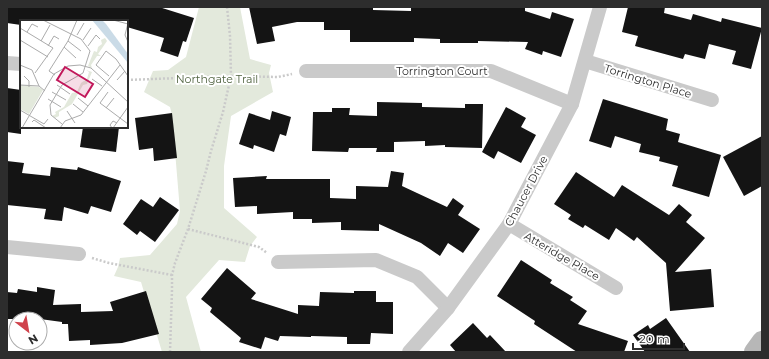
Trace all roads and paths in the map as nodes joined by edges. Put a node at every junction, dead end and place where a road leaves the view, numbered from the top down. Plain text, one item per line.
1 (227, 7) edge
2 (600, 7) edge
3 (585, 62) junction
4 (7, 63) edge
5 (20, 64) edge
6 (306, 71) joint
7 (231, 76) junction
8 (128, 80) edge
9 (712, 100) dead end
10 (572, 104) junction
11 (508, 224) junction
12 (188, 229) junction
13 (7, 247) edge
14 (79, 254) joint
15 (278, 262) joint
16 (172, 275) junction
17 (616, 288) dead end
18 (448, 308) junction
19 (762, 341) edge
20 (170, 352) edge
21 (409, 352) edge
22 (754, 352) edge

1 - 7 path
2 - 3 street, Chaucer Drive
3 - 9 street, Torrington Place
3 - 10 street, Chaucer Drive
4 - 5 street
6 - 7 path
6 - 10 street, Torrington Court
7 - 8 path
7 - 12 path
10 - 11 street, Chaucer Drive
11 - 17 street, Atteridge Place
11 - 18 street, Chaucer Drive
12 - 15 path
12 - 16 path
13 - 14 street
14 - 16 path
15 - 18 street
16 - 20 path
18 - 21 street, Chaucer Drive
19 - 22 main road

